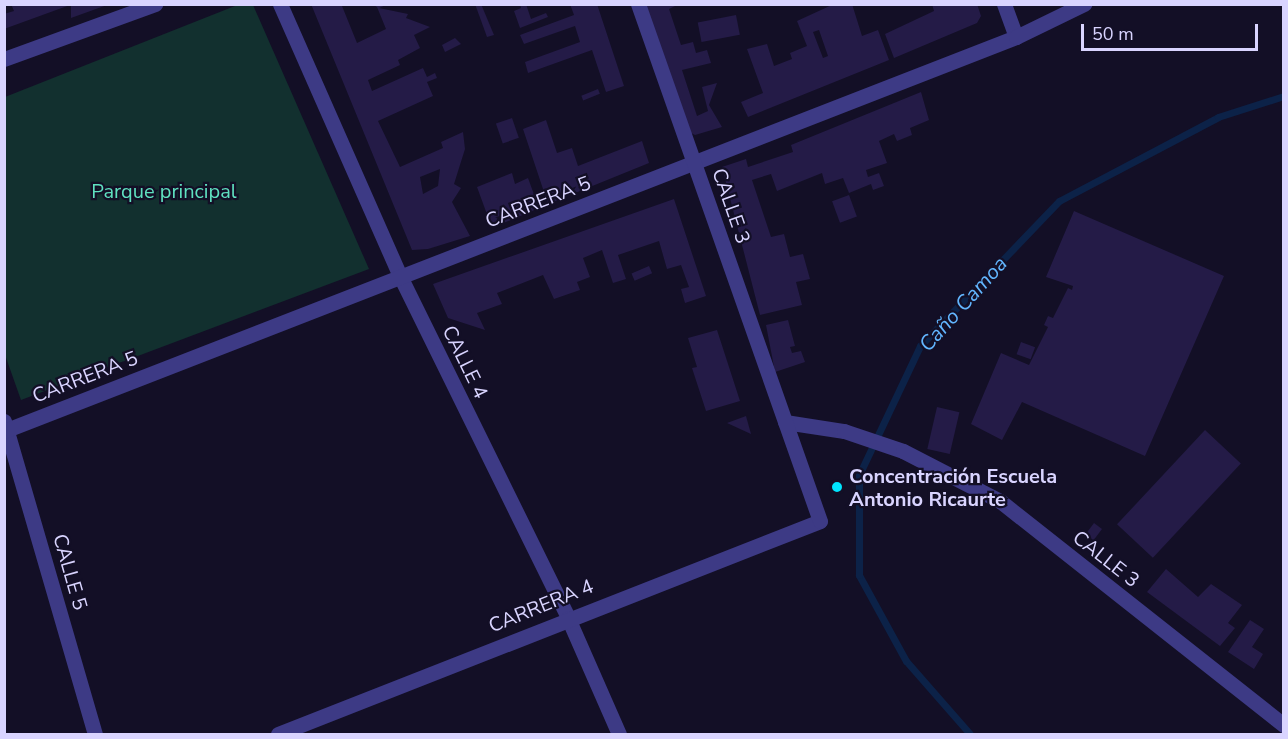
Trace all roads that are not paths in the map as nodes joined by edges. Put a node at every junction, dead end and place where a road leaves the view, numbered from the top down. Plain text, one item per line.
1 (155, 4) edge
2 (280, 4) edge
3 (638, 4) edge
4 (1004, 4) edge
5 (1083, 4) edge
6 (1016, 37) junction
7 (4, 59) edge
8 (694, 164) junction
9 (401, 279) junction
10 (785, 422) junction
11 (5, 427) edge
12 (820, 521) joint
13 (568, 618) junction
14 (1284, 725) edge
15 (96, 735) edge
16 (278, 735) edge
17 (619, 735) edge

1 - 7 street
2 - 9 street, CALLE 4
3 - 8 street, CALLE 3
4 - 6 street
5 - 6 street, CARRERA 5
6 - 8 street, CARRERA 5
8 - 9 street, CARRERA 5
8 - 10 street, CALLE 3
9 - 11 street, CARRERA 5
9 - 13 street, CALLE 4
10 - 12 street, CALLE 3
10 - 14 street, CALLE 3
11 - 15 street, CALLE 5
12 - 13 street, CARRERA 4
13 - 16 street, CARRERA 4
13 - 17 street, CALLE 4

